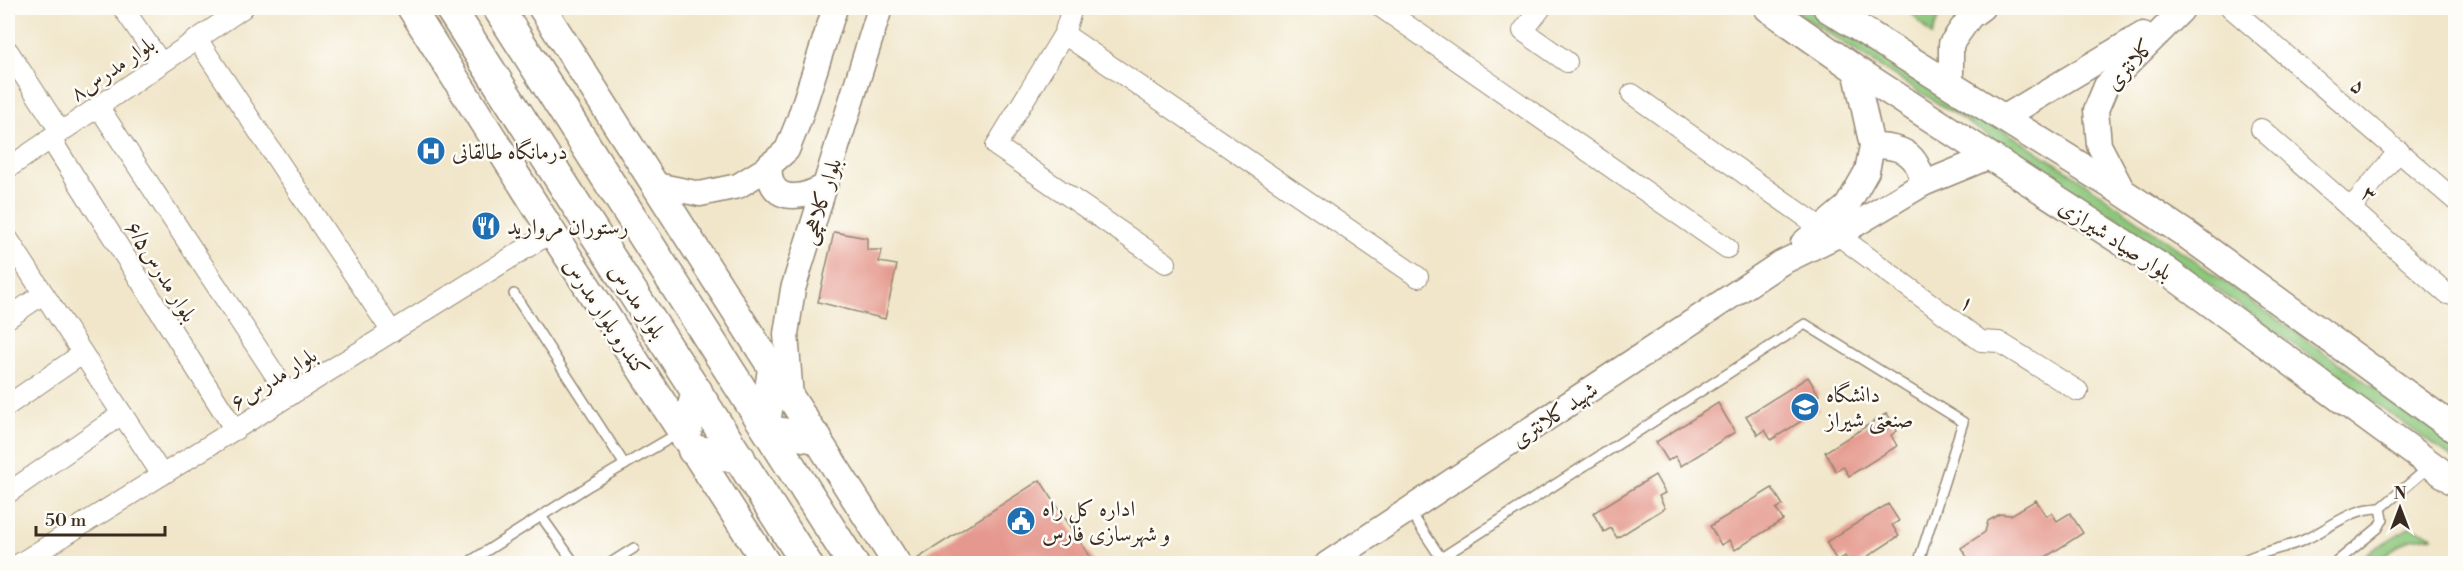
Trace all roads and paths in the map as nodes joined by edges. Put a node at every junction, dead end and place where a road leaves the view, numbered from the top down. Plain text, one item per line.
1 (123, 8) edge
2 (243, 8) edge
3 (411, 8) edge
4 (450, 8) edge
5 (498, 8) edge
6 (543, 8) edge
7 (835, 8) edge
8 (880, 8) edge
9 (1072, 8) edge
10 (1382, 8) edge
11 (1541, 8) edge
12 (1768, 8) edge
13 (1982, 8) edge
14 (2231, 8) edge
15 (1833, 9) edge
16 (2184, 9) edge
17 (1064, 34) junction
18 (197, 39) junction
19 (8, 51) edge
20 (1567, 62) dead end
21 (161, 63) junction
22 (1855, 69) junction
23 (1951, 86) junction
24 (1632, 94) dead end
25 (98, 106) junction
26 (2003, 118) junction
27 (571, 121) junction
28 (2261, 129) dead end
29 (55, 135) junction
30 (538, 144) junction
31 (1872, 146) junction
32 (2400, 151) junction
33 (1991, 156) junction
34 (770, 164) junction
35 (8, 168) edge
36 (1923, 184) junction
37 (656, 185) junction
38 (825, 186) junction
39 (2124, 193) junction
40 (2456, 201) edge
41 (2351, 208) junction
42 (1829, 231) junction
43 (552, 232) junction
44 (8, 239) edge
45 (1727, 249) dead end
46 (1166, 263) dead end
47 (1418, 277) dead end
48 (43, 294) junction
49 (514, 294) dead end
50 (2447, 294) dead end
51 (8, 318) edge
52 (392, 332) junction
53 (82, 354) junction
54 (772, 369) junction
55 (697, 391) junction
56 (2078, 392) dead end
57 (289, 396) junction
58 (791, 398) junction
59 (8, 405) edge
60 (122, 414) junction
61 (767, 427) junction
62 (235, 429) junction
63 (2456, 430) edge
64 (817, 438) junction
65 (686, 439) junction
66 (740, 458) junction
67 (625, 465) junction
68 (2432, 465) junction
69 (162, 475) junction
70 (2456, 483) edge
71 (8, 494) edge
72 (2381, 508) junction
73 (1409, 510) junction
74 (541, 516) junction
75 (634, 548) dead end
76 (1443, 561) edge
77 (19, 564) edge
78 (466, 564) edge
79 (575, 564) edge
80 (609, 564) edge
81 (767, 564) edge
82 (807, 564) edge
83 (853, 564) edge
84 (897, 564) edge
85 (1327, 564) edge
86 (1918, 564) edge
87 (2237, 564) edge
88 (2334, 564) edge

1 - 21 street
2 - 18 street, بلوار مدرس۸
3 - 43 main road, کندرو بلوار مدرس
4 - 30 main road, بلوار مدرس
5 - 27 main road, بلوار مدرس
6 - 37 main road
7 - 34 street, بلوار کلاهچی
8 - 38 street, بلوار کلاهچی
9 - 17 street
10 - 45 street
11 - 20 street
12 - 22 main road, بلوار صیاد شیرازی
13 - 23 street
14 - 32 street, ۵
15 - 23 main road, بلوار صیاد شیرازی
16 - 26 street, کلانتری
16 - 39 street, کلانتری
17 - 46 street
17 - 47 street
18 - 21 street, بلوار مدرس۸
18 - 52 street
19 - 29 street, بلوار مدرس۶/۵
21 - 25 street, بلوار مدرس۸
22 - 31 street
22 - 33 main road, بلوار صیاد شیرازی
23 - 26 main road, بلوار صیاد شیرازی
24 - 42 street, ۱
25 - 29 street, بلوار مدرس۸
25 - 57 street
26 - 39 main road, بلوار صیاد شیرازی
27 - 30 main road
27 - 61 main road, بلوار مدرس
28 - 41 street, ۳
29 - 35 street, بلوار مدرس۸
29 - 62 street, بلوار مدرس۶/۵
30 - 55 main road, بلوار مدرس
31 - 36 street
31 - 42 street
32 - 40 street, ۵
32 - 41 street
33 - 36 street
33 - 68 main road, بلوار صیاد شیرازی
34 - 37 street, بلوار کلاهچی
34 - 38 street
36 - 42 street
37 - 54 main road
38 - 58 street, بلوار کلاهچی
39 - 63 main road, بلوار صیاد شیرازی
41 - 50 street, ۳
42 - 56 street, ۱
42 - 73 street, شهید کلانتری
43 - 52 street, بلوار مدرس۶
43 - 65 main road, کندرو بلوار مدرس
44 - 48 street
48 - 51 street
48 - 53 street
49 - 67 lane
52 - 57 street, بلوار مدرس۶
53 - 59 street
53 - 60 street
54 - 58 main road
54 - 61 main road
55 - 65 main road
55 - 66 main road, بلوار مدرس
57 - 62 street, بلوار مدرس۶
58 - 64 main road
60 - 69 street
60 - 71 street
61 - 64 main road
61 - 83 main road, بلوار مدرس
62 - 69 street, بلوار مدرس۶
64 - 84 main road
65 - 66 main road
65 - 67 lane
65 - 81 main road, کندرو بلوار مدرس
66 - 82 main road, بلوار مدرس
67 - 74 lane
68 - 70 main road, بلوار صیاد شیرازی
68 - 72 lane
69 - 77 street, بلوار مدرس۶
72 - 87 lane
72 - 88 lane
73 - 76 lane
73 - 85 street, شهید کلانتری
74 - 78 lane
74 - 79 lane
75 - 80 lane
76 - 86 lane

